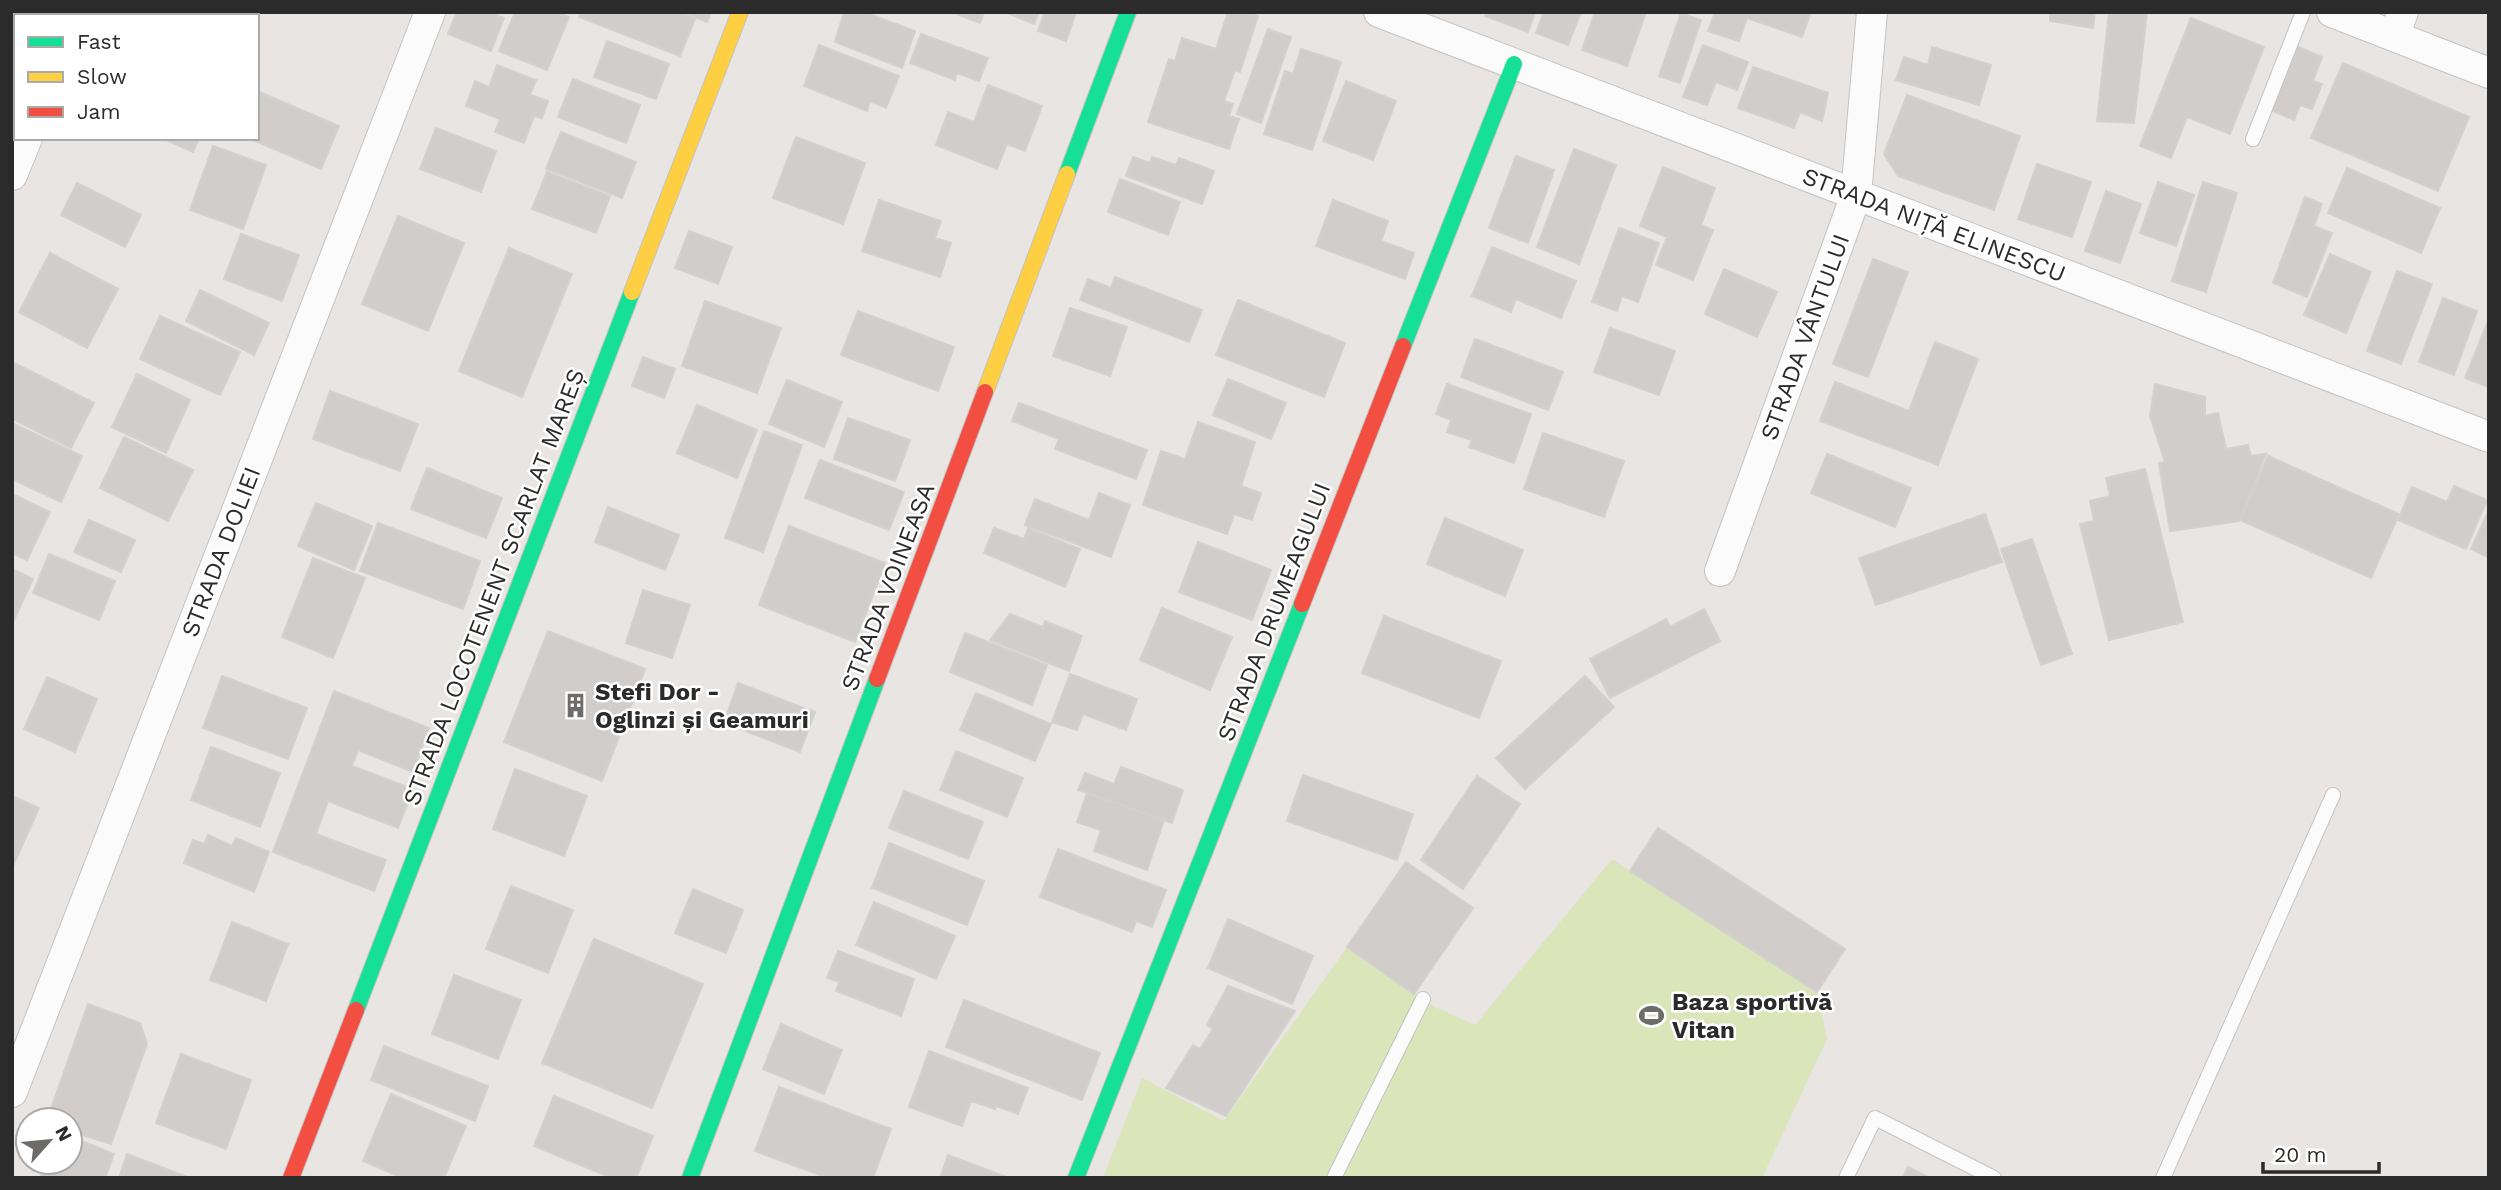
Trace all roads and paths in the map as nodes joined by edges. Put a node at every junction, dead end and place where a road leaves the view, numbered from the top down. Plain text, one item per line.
1 (430, 12) edge
2 (740, 12) edge
3 (1128, 12) edge
4 (1379, 12) edge
5 (1872, 12) edge
6 (2303, 12) edge
7 (2332, 12) edge
8 (2398, 24) edge
9 (1514, 64) junction
10 (2489, 73) edge
11 (2253, 139) dead end
12 (26, 140) edge
13 (12, 175) edge
14 (1857, 195) junction
15 (2489, 437) edge
16 (1720, 571) dead end
17 (2333, 795) dead end
18 (1423, 999) dead end
19 (12, 1092) edge
20 (291, 1178) edge
21 (690, 1178) edge
22 (1076, 1178) edge
23 (1334, 1178) edge
24 (1846, 1178) edge
25 (1994, 1178) edge
26 (2163, 1178) edge

1 - 19 street, STRADA DOLIEI
2 - 20 street, STRADA LOCOTENENT SCARLAT MAREȘ
3 - 21 street, STRADA VOINEASA
4 - 9 street, STRADA NIȚĂ ELINESCU
5 - 14 street, STRADA VÂNTULUI
6 - 11 lane
7 - 8 street
8 - 10 street
9 - 14 street, STRADA NIȚĂ ELINESCU
9 - 22 street, STRADA DRUMEAGULUI
12 - 13 street
14 - 15 street, STRADA NIȚĂ ELINESCU
14 - 16 street, STRADA VÂNTULUI
17 - 26 lane
18 - 23 lane
24 - 25 lane

